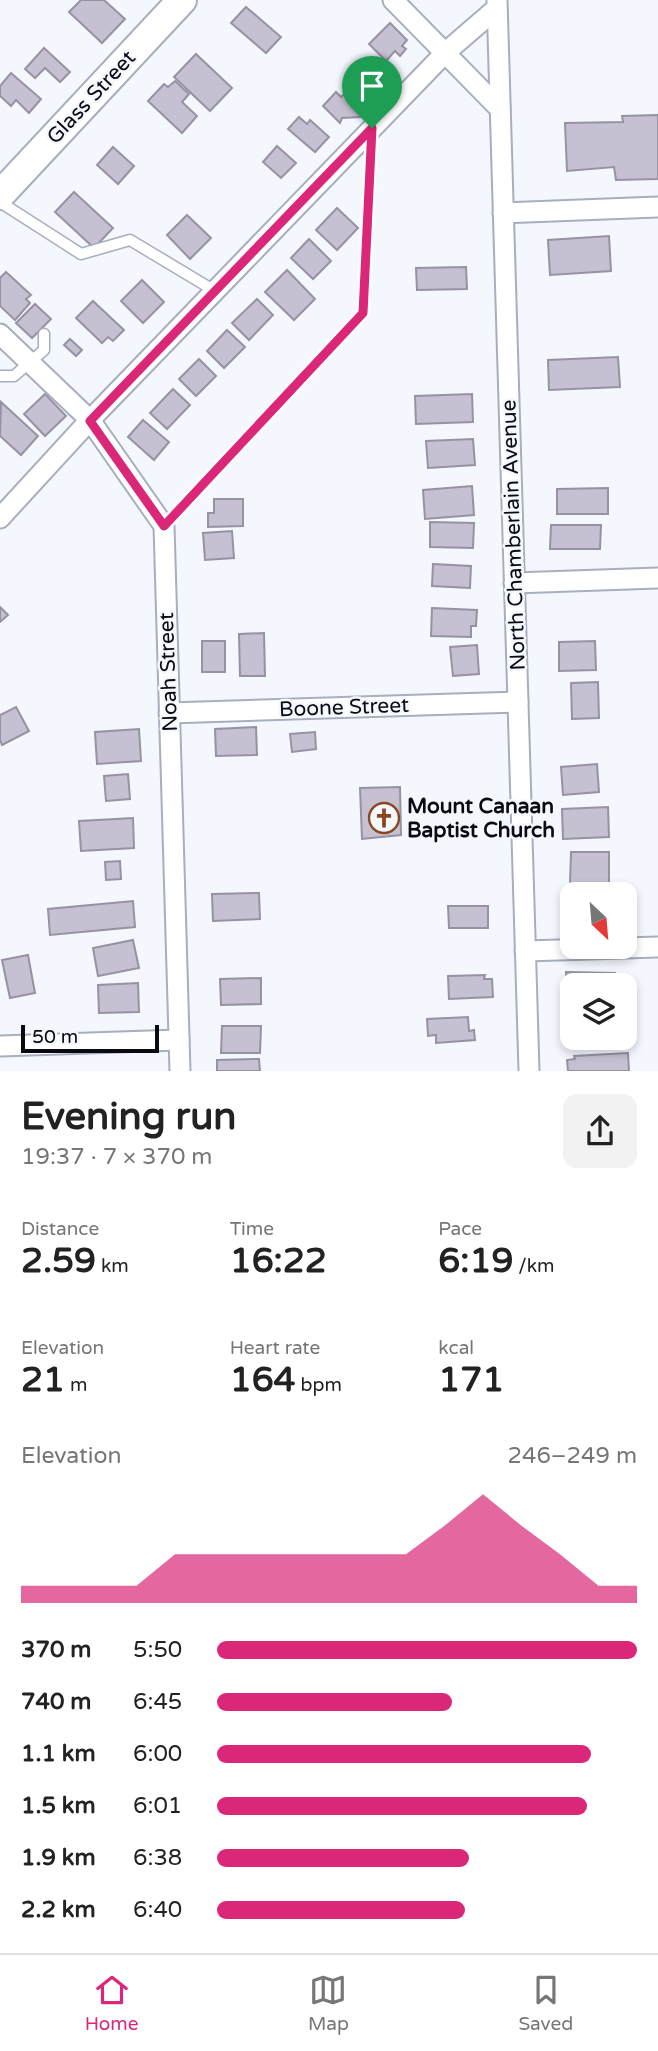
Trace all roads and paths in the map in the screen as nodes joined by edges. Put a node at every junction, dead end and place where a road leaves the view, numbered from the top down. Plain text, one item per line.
1 (183, 0) edge
2 (393, 0) edge
3 (497, 4) edge
4 (446, 52) junction
5 (500, 109) junction
6 (372, 128) junction
7 (0, 195) edge
8 (0, 202) edge
9 (658, 207) edge
10 (503, 213) junction
11 (215, 291) junction
12 (0, 334) edge
13 (44, 334) dead end
14 (30, 362) junction
15 (0, 376) edge
16 (90, 421) junction
17 (0, 518) edge
18 (164, 526) junction
19 (658, 578) edge
20 (514, 583) junction
21 (518, 702) junction
22 (169, 713) junction
23 (658, 947) edge
24 (525, 951) junction
25 (179, 1040) junction
26 (0, 1046) edge
27 (180, 1071) edge
28 (529, 1071) edge

1 - 7 main road, Glass Street
2 - 4 street
3 - 4 street
3 - 5 street, North Chamberlain Avenue
4 - 5 street
4 - 6 street
5 - 10 street, North Chamberlain Avenue
6 - 11 street
6 - 18 lane
8 - 11 lane
9 - 10 street
10 - 20 street, North Chamberlain Avenue
11 - 16 street
12 - 14 street
13 - 14 lane
14 - 15 lane
14 - 16 street
16 - 17 street
16 - 18 street
18 - 22 street, Noah Street
19 - 20 street
20 - 21 street, North Chamberlain Avenue
21 - 22 street, Boone Street
21 - 24 street, North Chamberlain Avenue
22 - 25 street, Noah Street
23 - 24 street
24 - 28 street, North Chamberlain Avenue
25 - 26 street
25 - 27 street, Noah Street

